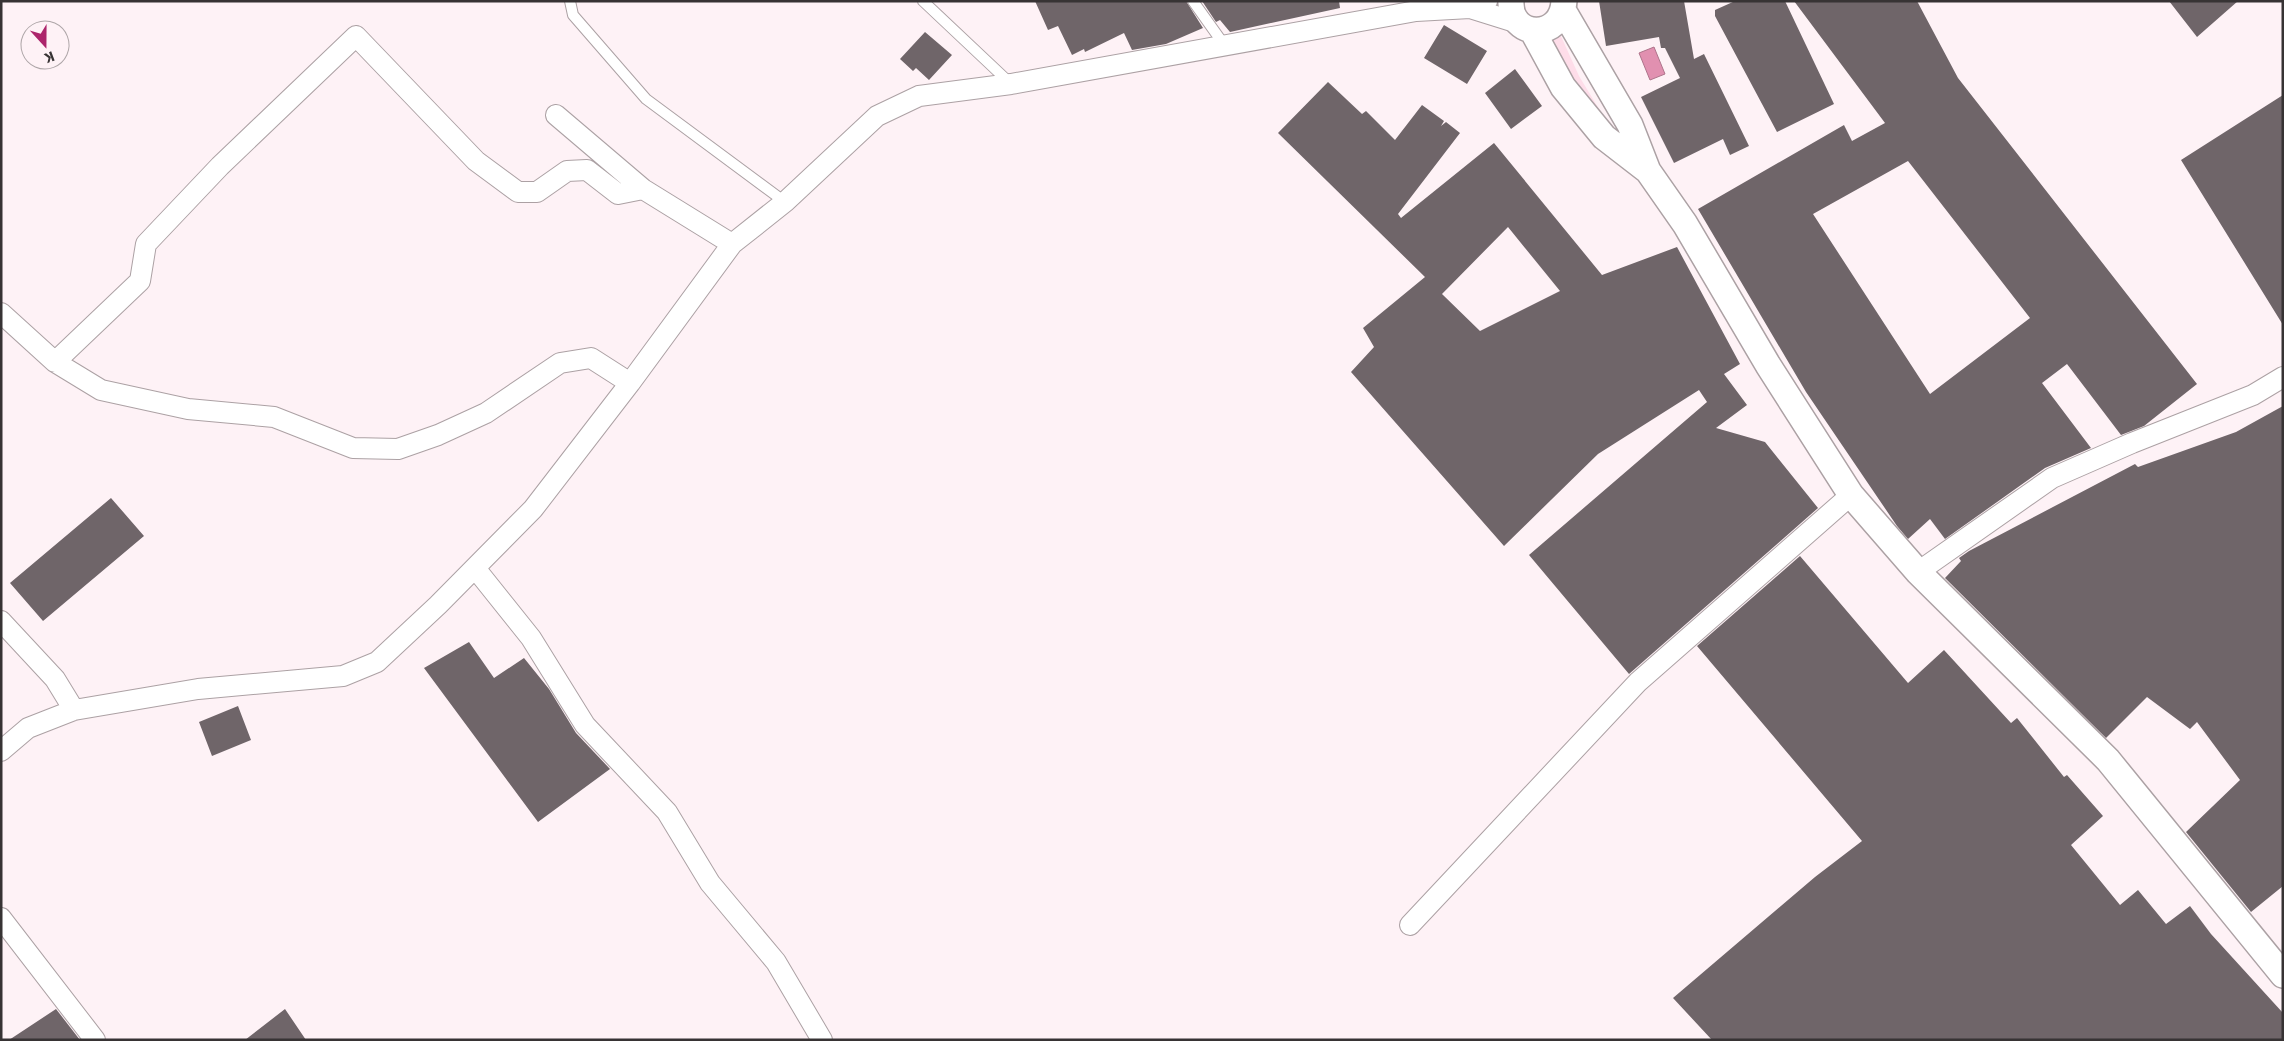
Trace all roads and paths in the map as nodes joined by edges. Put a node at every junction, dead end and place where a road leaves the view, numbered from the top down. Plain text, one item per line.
1 (570, 1) edge
2 (923, 1) edge
3 (1193, 1) edge
4 (1479, 4) edge
5 (1408, 6) edge
6 (1563, 6) edge
7 (1521, 18) edge
8 (1225, 46) junction
9 (1011, 84) junction
10 (556, 115) dead end
11 (1648, 171) junction
12 (643, 189) junction
13 (784, 202) junction
14 (732, 244) junction
15 (1, 313) edge
16 (55, 362) junction
17 (2283, 378) edge
18 (630, 383) junction
19 (1851, 495) junction
20 (475, 568) junction
21 (1918, 572) junction
22 (1, 621) edge
23 (74, 710) junction
24 (1, 752) edge
25 (1, 918) edge
26 (1410, 926) dead end
27 (2283, 975) edge
28 (95, 1040) edge
29 (822, 1040) edge

1 - 13 lane
2 - 9 lane
3 - 8 lane
4 - 5 street
4 - 7 street
5 - 8 street
6 - 7 street
6 - 11 street
7 - 11 street
8 - 9 street
9 - 13 street
10 - 12 street
11 - 19 street
12 - 14 street
12 - 16 street
13 - 14 street
14 - 18 street
15 - 16 street
16 - 18 street
17 - 21 street
18 - 20 street
19 - 21 street
19 - 26 street
20 - 23 street
20 - 29 street
21 - 27 street
22 - 23 street
23 - 24 street
25 - 28 street

